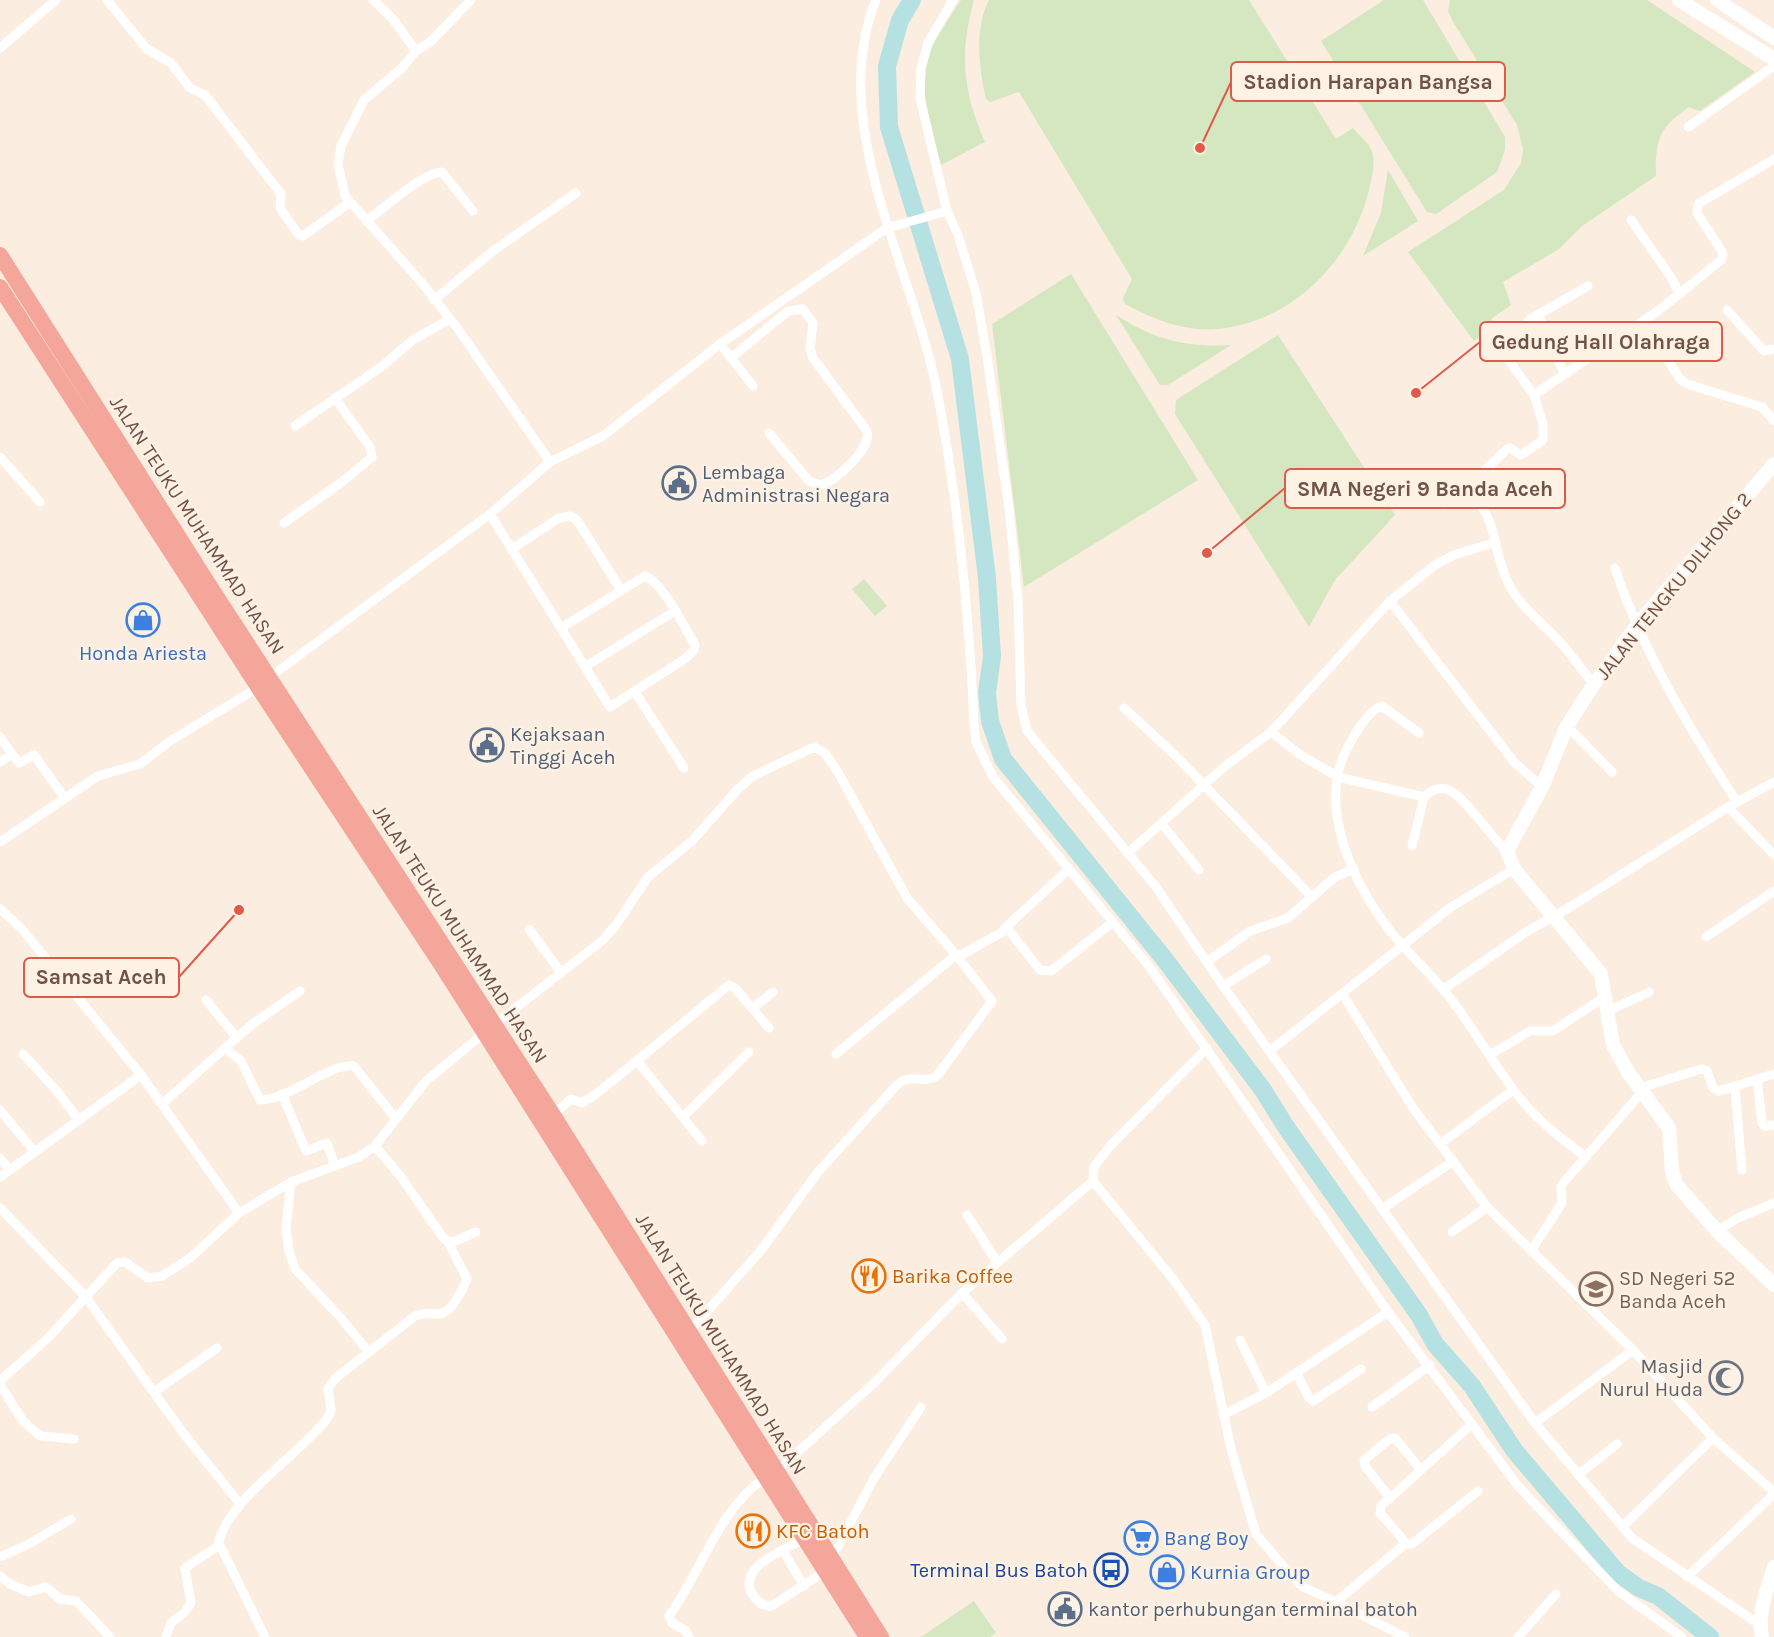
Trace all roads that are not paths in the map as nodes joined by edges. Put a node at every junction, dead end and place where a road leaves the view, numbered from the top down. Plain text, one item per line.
1 (56, 0) edge
2 (107, 0) edge
3 (373, 0) edge
4 (471, 0) edge
5 (876, 0) edge
6 (953, 0) edge
7 (1679, 0) edge
8 (1717, 0) edge
9 (1774, 38) edge
10 (0, 48) edge
11 (416, 51) junction
12 (1772, 56) edge
13 (1688, 127) dead end
14 (1774, 159) edge
15 (576, 193) dead end
16 (350, 203) junction
17 (473, 211) dead end
18 (947, 211) junction
19 (1631, 220) dead end
20 (366, 221) junction
21 (887, 228) junction
22 (0, 255) edge
23 (0, 286) edge
24 (1588, 286) dead end
25 (1679, 293) junction
26 (434, 300) junction
27 (1727, 310) dead end
28 (36, 312) junction
29 (1538, 314) junction
30 (450, 319) junction
31 (21, 320) junction
32 (1529, 320) dead end
33 (1643, 321) junction
34 (720, 344) junction
35 (1497, 344) dead end
36 (1774, 349) edge
37 (731, 358) junction
38 (1564, 373) junction
39 (753, 386) dead end
40 (1534, 395) junction
41 (335, 398) junction
42 (1774, 421) edge
43 (295, 426) dead end
44 (769, 433) dead end
45 (0, 457) edge
46 (550, 462) junction
47 (1774, 464) edge
48 (1466, 488) junction
49 (40, 502) dead end
50 (1444, 505) dead end
51 (490, 514) junction
52 (284, 523) dead end
53 (1496, 542) junction
54 (512, 549) junction
55 (1615, 568) dead end
56 (621, 590) junction
57 (1390, 601) junction
58 (675, 611) junction
59 (1637, 625) junction
60 (561, 628) junction
61 (233, 634) junction
62 (586, 666) junction
63 (264, 682) junction
64 (1594, 684) junction
65 (635, 692) junction
66 (1124, 708) dead end
67 (1567, 726) junction
68 (1271, 732) junction
69 (1419, 733) dead end
70 (0, 737) edge
71 (12, 754) junction
72 (0, 762) edge
73 (684, 768) dead end
74 (1612, 772) dead end
75 (1338, 777) junction
76 (1774, 782) edge
77 (1205, 786) junction
78 (1542, 787) junction
79 (64, 797) junction
80 (1424, 797) junction
81 (1737, 802) junction
82 (1728, 807) junction
83 (1162, 824) junction
84 (0, 842) edge
85 (1412, 846) dead end
86 (1507, 851) junction
87 (1128, 853) junction
88 (1774, 855) edge
89 (1069, 868) junction
90 (1354, 869) junction
91 (1514, 869) junction
92 (1199, 870) dead end
93 (1774, 891) edge
94 (1311, 896) junction
95 (0, 909) edge
96 (1552, 917) junction
97 (1113, 922) junction
98 (529, 929) dead end
99 (1004, 929) junction
100 (1706, 937) dead end
101 (1402, 945) junction
102 (956, 955) junction
103 (1266, 959) dead end
104 (1207, 962) junction
105 (560, 971) junction
106 (1223, 986) junction
107 (1444, 989) junction
108 (300, 991) dead end
109 (773, 992) dead end
110 (1649, 992) dead end
111 (1343, 995) junction
112 (206, 1000) dead end
113 (1607, 1004) junction
114 (753, 1008) junction
115 (769, 1028) dead end
116 (489, 1029) junction
117 (236, 1037) junction
118 (225, 1048) junction
119 (1207, 1048) junction
120 (1271, 1050) junction
121 (749, 1052) dead end
122 (23, 1054) dead end
123 (836, 1054) dead end
124 (1490, 1055) junction
125 (638, 1062) junction
126 (1774, 1074) edge
127 (141, 1076) junction
128 (1757, 1079) junction
129 (1735, 1087) junction
130 (1513, 1090) junction
131 (1641, 1090) junction
132 (282, 1094) junction
133 (162, 1104) junction
134 (0, 1110) edge
135 (553, 1114) junction
136 (683, 1117) junction
137 (78, 1119) junction
138 (396, 1119) junction
139 (1774, 1125) edge
140 (702, 1141) dead end
141 (1440, 1144) junction
142 (375, 1146) junction
143 (34, 1151) junction
144 (1586, 1157) junction
145 (0, 1158) edge
146 (1452, 1162) junction
147 (335, 1166) junction
148 (9, 1170) junction
149 (1742, 1170) dead end
150 (0, 1177) edge
151 (1093, 1181) junction
152 (291, 1182) junction
153 (1774, 1203) edge
154 (1487, 1207) junction
155 (0, 1208) edge
156 (1382, 1209) junction
157 (238, 1213) junction
158 (967, 1215) dead end
159 (1717, 1231) junction
160 (476, 1232) dead end
161 (1452, 1232) dead end
162 (448, 1242) junction
163 (1531, 1251) junction
164 (997, 1262) junction
165 (1774, 1285) edge
166 (653, 1289) junction
167 (962, 1293) junction
168 (85, 1296) junction
169 (1388, 1312) junction
170 (689, 1332) junction
171 (1002, 1339) dead end
172 (1240, 1340) dead end
173 (217, 1348) dead end
174 (1633, 1350) junction
175 (368, 1351) junction
176 (1430, 1365) junction
177 (1361, 1369) dead end
178 (1297, 1374) junction
179 (0, 1383) edge
180 (154, 1392) junction
181 (1266, 1393) junction
182 (921, 1407) dead end
183 (1372, 1407) dead end
184 (1225, 1414) junction
185 (1535, 1423) junction
186 (1472, 1424) junction
187 (1713, 1437) junction
188 (74, 1440) dead end
189 (1617, 1444) dead end
190 (1421, 1470) junction
191 (771, 1474) junction
192 (1578, 1475) junction
193 (1478, 1491) dead end
194 (1774, 1493) edge
195 (1390, 1498) junction
196 (240, 1504) junction
197 (71, 1519) dead end
198 (1622, 1527) junction
199 (805, 1539) junction
200 (1406, 1543) junction
201 (218, 1546) junction
202 (783, 1551) junction
203 (0, 1557) edge
204 (828, 1564) junction
205 (1774, 1568) edge
206 (0, 1576) edge
207 (1687, 1577) junction
208 (804, 1586) junction
209 (1556, 1594) dead end
210 (1336, 1602) junction
211 (1761, 1631) edge
212 (110, 1637) edge
213 (166, 1637) edge
214 (266, 1637) edge
215 (689, 1637) edge
216 (867, 1637) edge
217 (881, 1637) edge
218 (1405, 1637) edge
219 (1518, 1637) edge
220 (1682, 1637) edge

1 - 10 street
2 - 16 street
3 - 11 street
4 - 11 street
5 - 21 street
6 - 18 street
7 - 12 street
8 - 9 street
11 - 16 street
12 - 13 street
14 - 25 street
15 - 26 street
16 - 20 street
17 - 20 street
18 - 21 street
18 - 87 street
19 - 25 street
20 - 26 street
21 - 34 street
21 - 89 street
22 - 28 highway, JALAN TEUKU MUHAMMAD HASAN
23 - 31 highway, JALAN TEUKU MUHAMMAD HASAN
24 - 29 street
25 - 33 street
26 - 30 street
27 - 36 street
28 - 31 highway
28 - 61 highway, JALAN TEUKU MUHAMMAD HASAN
29 - 32 street
29 - 38 street
30 - 41 street
30 - 46 street
31 - 61 highway, JALAN TEUKU MUHAMMAD HASAN
33 - 38 street
33 - 42 street
34 - 37 street
34 - 46 street
35 - 40 street
37 - 39 street
37 - 44 street
38 - 40 street
40 - 48 street
41 - 43 street
41 - 52 street
45 - 49 street
46 - 51 street
47 - 59 street, JALAN TENGKU DILHONG 2
48 - 50 street
48 - 53 street
51 - 54 street
51 - 63 street
53 - 57 street
53 - 64 street
54 - 56 street
54 - 60 street
55 - 59 street
56 - 58 street
56 - 60 street
57 - 68 street
57 - 78 street
58 - 62 street
58 - 65 street
59 - 64 street, JALAN TENGKU DILHONG 2
59 - 81 street
60 - 62 street
61 - 63 highway, JALAN TEUKU MUHAMMAD HASAN
62 - 65 street
63 - 79 street
63 - 116 highway, JALAN TEUKU MUHAMMAD HASAN
64 - 67 street, JALAN TENGKU DILHONG 2
65 - 73 street
66 - 77 street
67 - 74 street
67 - 78 street, JALAN TENGKU DILHONG 2
68 - 75 street
68 - 77 street
69 - 75 street
70 - 71 street
71 - 72 street
71 - 79 street
75 - 80 street
75 - 90 street
76 - 81 street
77 - 83 street
77 - 94 street
78 - 86 street, JALAN TENGKU DILHONG 2
79 - 84 street
80 - 85 street
80 - 86 street
81 - 82 street
82 - 88 street
82 - 96 street
83 - 87 street
83 - 92 street
86 - 91 street
87 - 104 street
89 - 97 street
89 - 99 street
90 - 94 street
90 - 101 street
91 - 96 street
91 - 101 street
93 - 100 street
94 - 104 street
95 - 127 street
96 - 107 street
96 - 113 street
97 - 99 street
97 - 119 street
98 - 105 street
99 - 102 street
101 - 107 street
101 - 111 street
102 - 105 street
102 - 123 street
102 - 170 street
103 - 106 street
104 - 106 street
105 - 116 street
106 - 120 street
107 - 124 street
108 - 117 street
109 - 114 street
110 - 113 street
111 - 120 street
111 - 141 street
112 - 117 street
113 - 124 street
113 - 131 street
114 - 115 street
114 - 125 street
116 - 135 highway, JALAN TEUKU MUHAMMAD HASAN
116 - 138 street
116 - 166 highway, JALAN TEUKU MUHAMMAD HASAN
117 - 118 street
118 - 132 street
118 - 133 street
119 - 151 street
119 - 169 street
120 - 156 street
121 - 136 street
122 - 137 street
124 - 130 street
125 - 135 street
125 - 136 street
126 - 128 street
127 - 133 street
127 - 137 street
128 - 129 street
128 - 139 street
129 - 131 street
129 - 149 street
130 - 141 street
130 - 144 street
131 - 144 street
131 - 159 street
132 - 138 street
132 - 147 street
133 - 157 street
134 - 143 street
135 - 166 highway, JALAN TEUKU MUHAMMAD HASAN
136 - 140 street
137 - 143 street
138 - 142 street
141 - 146 street
142 - 147 street
142 - 162 street
143 - 148 street
144 - 163 street
145 - 148 street
146 - 154 street
146 - 156 street
147 - 152 street
148 - 150 street
151 - 164 street
151 - 184 street
152 - 157 street
152 - 175 street
153 - 159 street
154 - 161 street
154 - 163 street
155 - 168 street
156 - 185 street
157 - 168 street
158 - 164 street
159 - 165 street
160 - 162 street
162 - 175 street
163 - 174 street
164 - 167 street
166 - 170 highway, JALAN TEUKU MUHAMMAD HASAN
166 - 191 highway, JALAN TEUKU MUHAMMAD HASAN
167 - 171 street
167 - 191 street
168 - 179 street
168 - 180 street
169 - 176 street
169 - 178 street
170 - 191 highway, JALAN TEUKU MUHAMMAD HASAN
172 - 181 street
173 - 180 street
174 - 185 street
174 - 187 street
175 - 196 street
176 - 183 street
176 - 186 street
177 - 178 street
178 - 181 street
179 - 188 street
180 - 196 street
181 - 184 street
182 - 204 street
184 - 210 street
185 - 192 street
186 - 190 street
186 - 220 street
187 - 194 street
187 - 198 street
189 - 192 street
190 - 195 street
190 - 195 street
191 - 199 highway, JALAN TEUKU MUHAMMAD HASAN
191 - 204 highway, JALAN TEUKU MUHAMMAD HASAN
191 - 215 street
192 - 198 street
193 - 200 street
194 - 207 street
195 - 200 street
196 - 201 street
197 - 203 street
198 - 207 street
199 - 202 street
199 - 204 highway, JALAN TEUKU MUHAMMAD HASAN
200 - 210 street
201 - 213 street
201 - 214 street
202 - 208 street
202 - 208 street
204 - 208 street
204 - 216 highway, JALAN TEUKU MUHAMMAD HASAN
204 - 217 highway, JALAN TEUKU MUHAMMAD HASAN
205 - 211 street
206 - 212 street
207 - 211 street
209 - 219 street
210 - 218 street

